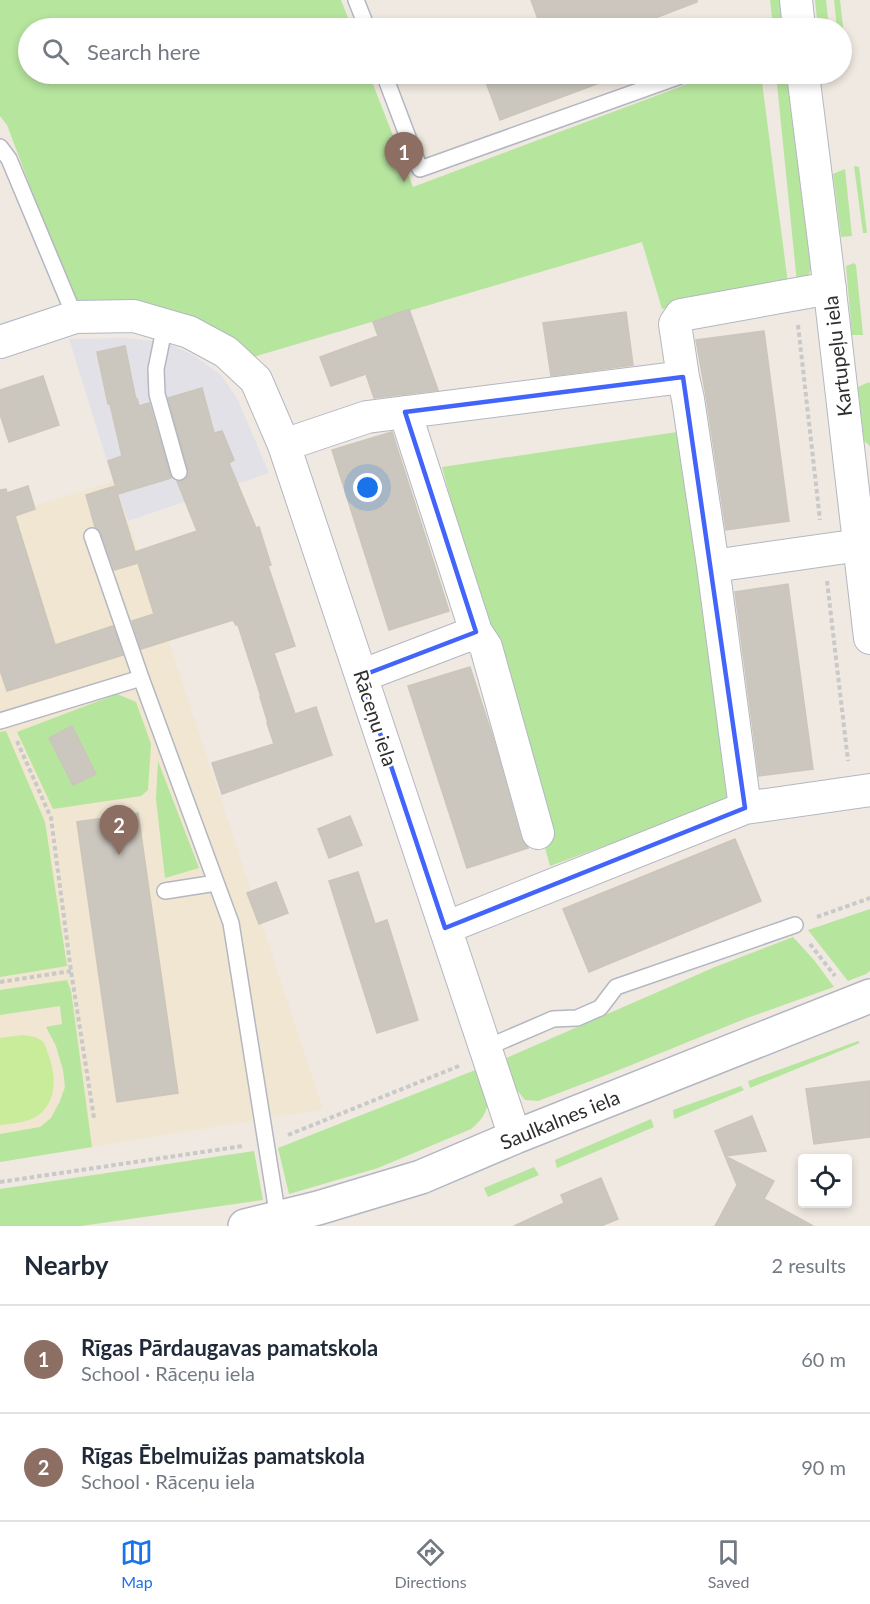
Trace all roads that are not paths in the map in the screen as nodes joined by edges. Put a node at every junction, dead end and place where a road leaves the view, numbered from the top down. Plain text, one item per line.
1 (356, 0) edge
2 (796, 0) edge
3 (363, 18) edge
4 (798, 18) edge
5 (388, 84) edge
6 (658, 84) edge
7 (804, 84) edge
8 (0, 147) edge
9 (830, 288) junction
10 (75, 317) junction
11 (177, 328) junction
12 (0, 342) edge
13 (683, 377) junction
14 (405, 412) junction
15 (284, 445) junction
16 (178, 472) dead end
17 (92, 536) dead end
18 (860, 545) junction
19 (713, 566) junction
20 (476, 632) junction
21 (870, 638) edge
22 (361, 676) junction
23 (141, 678) junction
24 (3, 720) edge
25 (861, 792) edge
26 (745, 808) junction
27 (538, 833) dead end
28 (216, 882) junction
29 (165, 891) dead end
30 (795, 925) road end
31 (445, 928) junction
32 (870, 996) edge
33 (485, 1050) junction
34 (515, 1137) junction
35 (278, 1218) junction
36 (245, 1226) edge

1 - 3 lane
2 - 4 street
5 - 6 lane
7 - 9 street, Kartupeļu iela
8 - 10 lane
9 - 13 street
9 - 18 street, Kartupeļu iela
10 - 11 street, Rāceņu iela
10 - 12 street, Rāceņu iela
11 - 15 street, Rāceņu iela
11 - 16 lane
13 - 14 street
13 - 19 street
14 - 15 street
14 - 20 street
15 - 22 street, Rāceņu iela
17 - 23 lane
18 - 19 street
18 - 21 street, Kartupeļu iela
19 - 26 street
20 - 22 street
20 - 27 street
22 - 31 street, Rāceņu iela
23 - 24 lane
23 - 28 lane
25 - 26 street
26 - 31 street
28 - 29 lane
28 - 35 lane
30 - 33 lane
31 - 33 street, Rāceņu iela
32 - 34 street, Saulkalnes iela
33 - 34 street, Rāceņu iela
34 - 35 street, Saulkalnes iela
35 - 36 street, Saulkalnes iela

